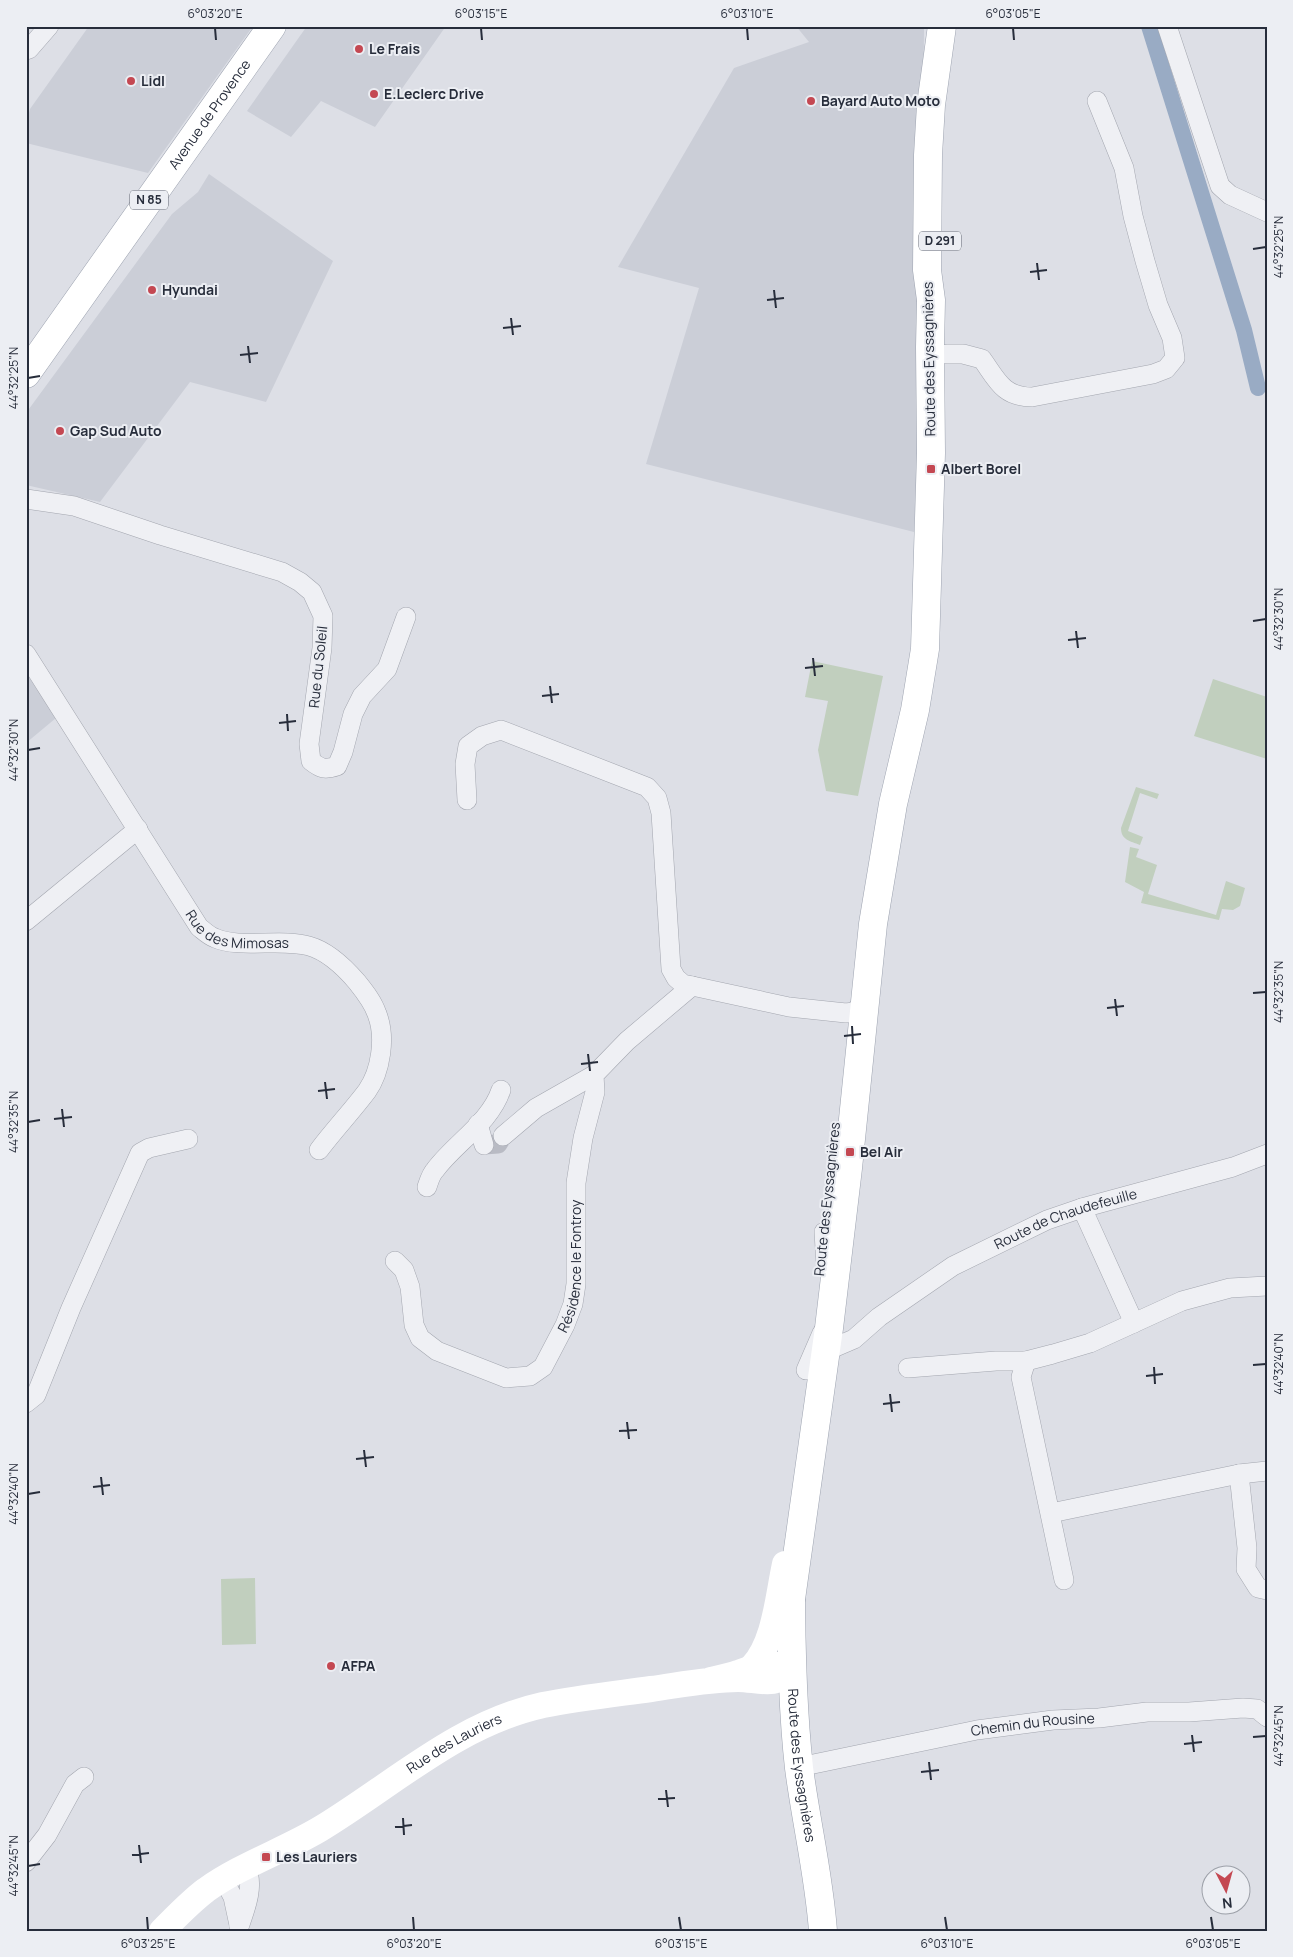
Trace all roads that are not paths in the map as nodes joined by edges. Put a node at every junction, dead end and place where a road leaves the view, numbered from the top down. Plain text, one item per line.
1 (49, 26) edge
2 (272, 26) edge
3 (943, 26) edge
4 (1166, 26) edge
5 (26, 50) edge
6 (1097, 101) dead end
7 (1267, 212) edge
8 (946, 354) junction
9 (26, 374) edge
10 (931, 453) junction
11 (26, 499) edge
12 (406, 618) dead end
13 (26, 654) edge
14 (467, 800) dead end
15 (138, 829) junction
16 (26, 921) edge
17 (692, 986) junction
18 (855, 1008) junction
19 (594, 1075) junction
20 (501, 1090) dead end
21 (478, 1124) junction
22 (503, 1136) tunnel mouth
23 (188, 1139) dead end
24 (484, 1145) dead end
25 (319, 1150) dead end
26 (1267, 1154) edge
27 (426, 1187) dead end
28 (1082, 1208) junction
29 (824, 1232) junction
30 (394, 1261) dead end
31 (1267, 1286) edge
32 (1134, 1323) junction
33 (824, 1338) junction
34 (1026, 1360) junction
35 (908, 1368) dead end
36 (806, 1370) junction
37 (26, 1403) edge
38 (1267, 1471) edge
39 (1239, 1474) junction
40 (1050, 1513) junction
41 (790, 1537) junction
42 (1064, 1580) dead end
43 (1267, 1590) edge
44 (791, 1599) junction
45 (771, 1673) junction
46 (1267, 1717) edge
47 (799, 1767) junction
48 (84, 1777) dead end
49 (26, 1862) edge
50 (235, 1873) junction
51 (239, 1929) edge
52 (162, 1931) edge
53 (823, 1931) edge

1 - 5 street
2 - 9 main road, Avenue de Provence / N 85
3 - 8 main road, Route des Eyssagnières / D 291
3 - 10 main road, Route des Eyssagnières / D 291
4 - 7 street
6 - 8 street
8 - 10 main road, Route des Eyssagnières / D 291
10 - 18 main road, Route des Eyssagnières / D 291
11 - 12 street, Rue du Soleil
13 - 15 street, Rue des Mimosas
14 - 17 street
15 - 16 street
15 - 25 street, Rue des Mimosas
17 - 18 street
17 - 19 street
18 - 29 main road, Route des Eyssagnières
18 - 33 main road, Route des Eyssagnières
19 - 22 street
19 - 30 street, Résidence le Fontroy
20 - 21 street
21 - 24 street
21 - 27 street
23 - 37 street
26 - 28 street, Route de Chaudefeuille
28 - 32 street
28 - 33 street, Route de Chaudefeuille
29 - 33 street
29 - 36 main road, Route des Eyssagnières
31 - 32 street
32 - 34 street
33 - 36 street
33 - 44 main road, Route des Eyssagnières
34 - 35 street
34 - 40 street
36 - 41 main road, Route des Eyssagnières
38 - 39 street
39 - 40 street
39 - 43 street
40 - 42 street
41 - 44 main road, Route des Eyssagnières
41 - 45 main road
44 - 45 main road, Route des Eyssagnières
45 - 47 main road, Route des Eyssagnières
45 - 50 main road, Rue des Lauriers
46 - 47 street, Chemin du Rousine
47 - 53 main road, Route des Eyssagnières
48 - 49 street
50 - 51 street
50 - 51 street
50 - 52 main road, Rue des Lauriers

